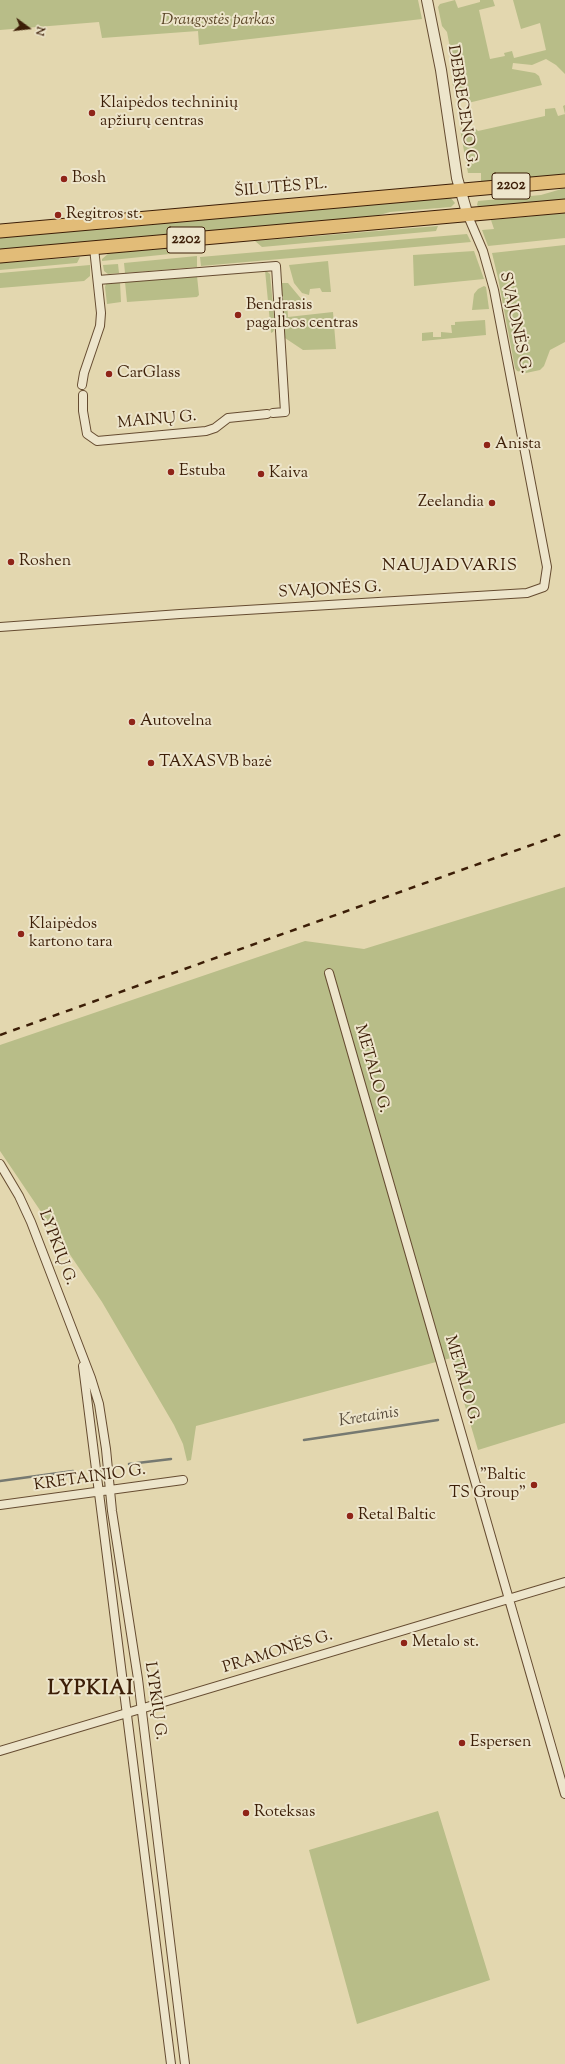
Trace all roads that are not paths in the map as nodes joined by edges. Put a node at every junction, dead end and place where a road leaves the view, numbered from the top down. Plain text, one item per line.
1 (427, 0) edge
2 (565, 181) edge
3 (460, 191) junction
4 (565, 206) edge
5 (468, 216) junction
6 (0, 231) edge
7 (94, 248) junction
8 (0, 256) edge
9 (98, 280) junction
10 (82, 385) dead end
11 (83, 394) dead end
12 (0, 627) edge
13 (329, 973) dead end
14 (0, 1164) edge
15 (78, 1346) junction
16 (183, 1480) dead end
17 (110, 1491) junction
18 (98, 1492) junction
19 (0, 1505) edge
20 (565, 1582) edge
21 (509, 1599) junction
22 (141, 1708) junction
23 (126, 1712) junction
24 (0, 1751) edge
25 (565, 1794) edge
26 (172, 2064) edge
27 (185, 2064) edge

1 - 3 street, DEBRECENO G.
2 - 3 main road, ŠILUTĖS PL. / 2202
3 - 5 street, DEBRECENO G.
3 - 6 main road, ŠILUTĖS PL. / 2202
4 - 5 main road, 2202
5 - 7 main road, 2202
5 - 12 street, SVAJONĖS G.
7 - 8 main road, 2202
7 - 9 street
9 - 10 street
9 - 11 street, MAINŲ G.
13 - 21 street, METALO G.
14 - 15 street, LYPKIŲ G.
15 - 17 street, LYPKIŲ G.
15 - 18 street, LYPKIŲ G.
16 - 17 street, KRETAINIO G.
17 - 18 street, KRETAINIO G.
17 - 22 street, LYPKIŲ G.
18 - 19 street, KRETAINIO G.
18 - 23 street, LYPKIŲ G.
20 - 21 street, PRAMONĖS G.
21 - 22 street, PRAMONĖS G.
21 - 25 street, METALO G.
22 - 23 street, PRAMONĖS G.
22 - 27 street, LYPKIŲ G.
23 - 24 street, PRAMONĖS G.
23 - 26 street, LYPKIŲ G.

